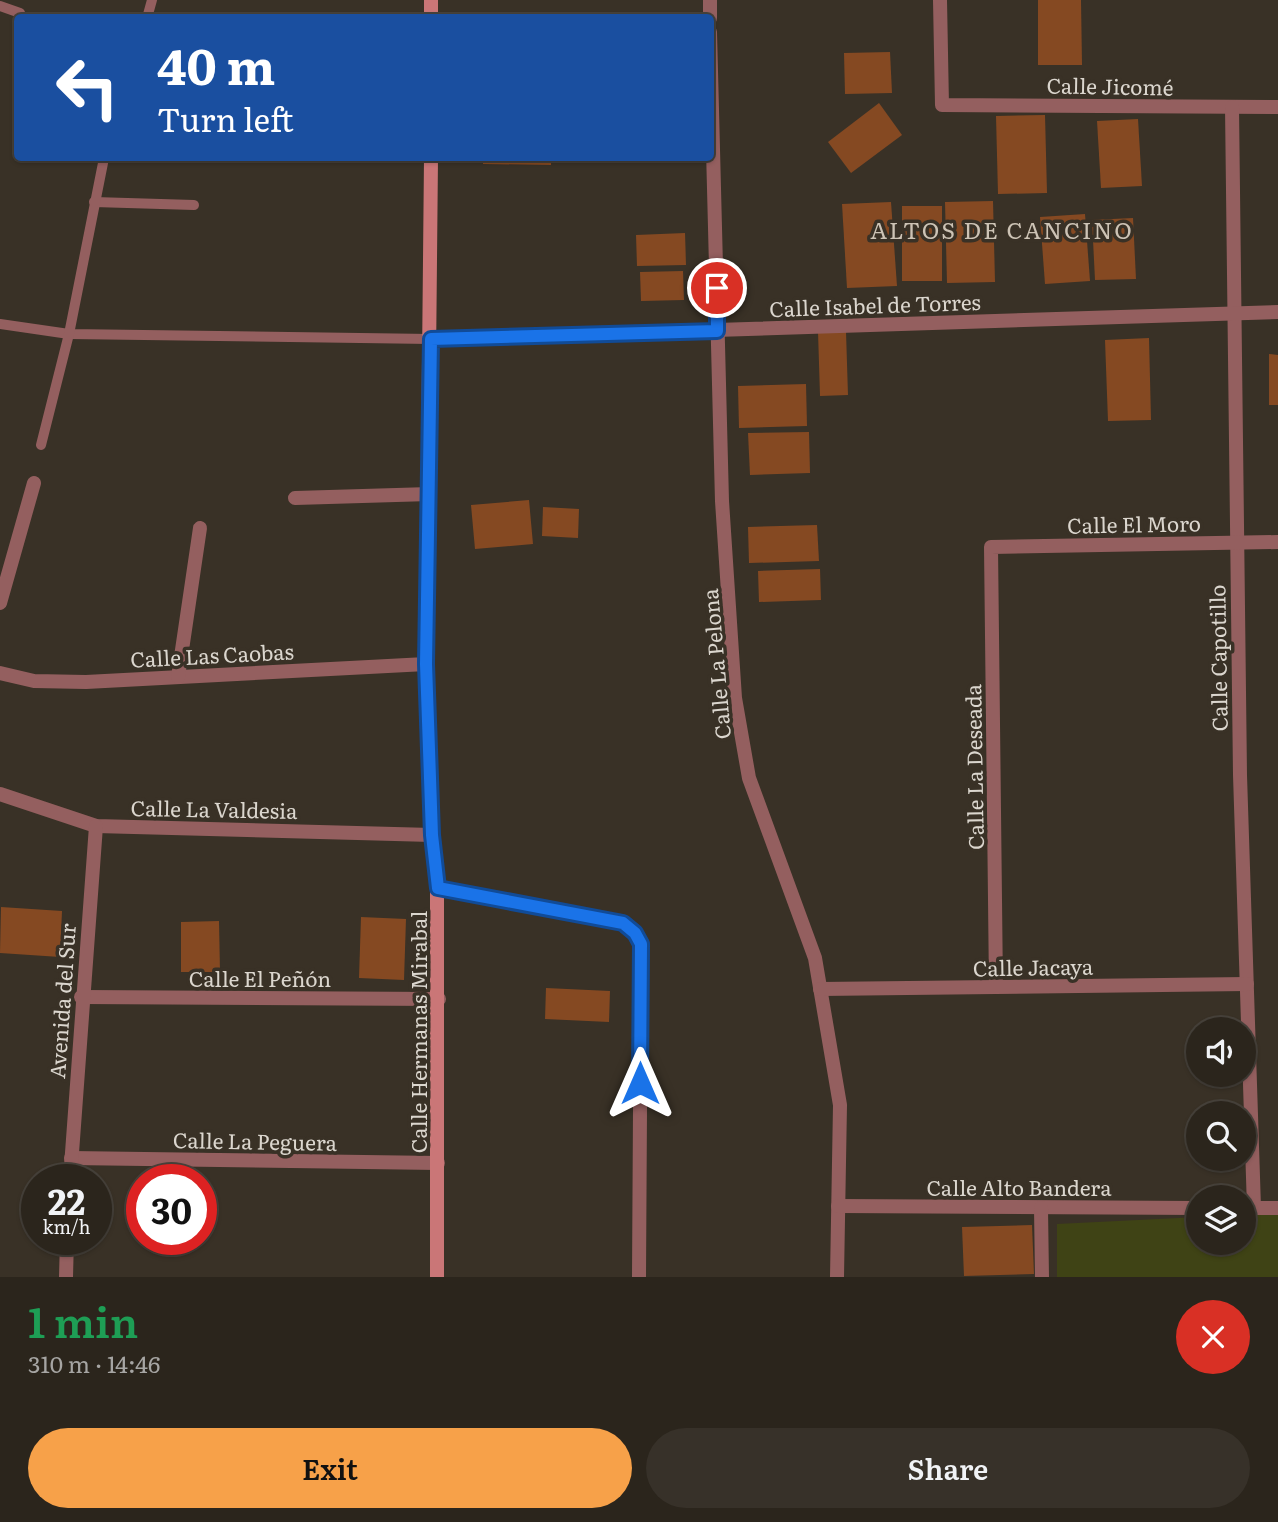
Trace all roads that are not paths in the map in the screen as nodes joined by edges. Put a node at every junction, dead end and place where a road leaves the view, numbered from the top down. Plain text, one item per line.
1 (940, 0) edge
2 (0, 6) edge
3 (20, 13) dead end
4 (1231, 107) junction
5 (1278, 107) edge
6 (103, 161) edge
7 (431, 161) edge
8 (713, 161) edge
9 (94, 202) junction
10 (194, 205) dead end
11 (1235, 312) junction
12 (1278, 312) edge
13 (0, 324) edge
14 (717, 331) junction
15 (69, 334) junction
16 (431, 339) junction
17 (41, 444) dead end
18 (34, 483) dead end
19 (430, 494) junction
20 (295, 498) dead end
21 (200, 528) dead end
22 (1237, 542) junction
23 (1278, 542) edge
24 (991, 547) joint
25 (0, 603) edge
26 (426, 664) junction
27 (0, 673) edge
28 (178, 677) junction
29 (0, 794) edge
30 (96, 826) junction
31 (432, 835) junction
32 (438, 888) junction
33 (1247, 984) junction
34 (996, 987) junction
35 (820, 989) junction
36 (81, 997) junction
37 (439, 999) junction
38 (71, 1158) junction
39 (438, 1163) junction
40 (71, 1164) edge
41 (1249, 1185) edge
42 (838, 1206) junction
43 (1041, 1208) junction
44 (1186, 1208) edge
45 (1256, 1208) edge
46 (1278, 1208) edge
47 (67, 1255) edge
48 (66, 1277) edge
49 (437, 1277) edge
50 (639, 1277) edge
51 (837, 1277) edge
52 (1042, 1277) edge

1 - 4 street, Calle Jicomé
2 - 3 lane
4 - 5 street, Calle Jicomé
4 - 11 street, Calle Capotillo
6 - 9 lane
7 - 16 street, Calle Hermanas Mirabal
8 - 14 street, Calle La Pelona
9 - 10 lane
9 - 15 lane
11 - 12 street, Calle Isabel de Torres
11 - 14 street, Calle Isabel de Torres
11 - 22 street, Calle Capotillo
13 - 15 lane
14 - 16 street, Calle Isabel de Torres
14 - 35 street, Calle La Pelona
15 - 16 lane
15 - 17 lane
16 - 19 street, Calle Hermanas Mirabal
18 - 25 street
19 - 20 street
19 - 26 street, Calle Hermanas Mirabal
21 - 28 street
22 - 23 street, Calle El Moro
22 - 24 street, Calle El Moro
22 - 33 street, Calle Capotillo
24 - 34 street, Calle La Deseada
26 - 28 street, Calle Las Caobas
26 - 31 street, Calle Hermanas Mirabal
27 - 28 street, Calle Las Caobas
29 - 30 street, Calle La Valdesia
30 - 31 street, Calle La Valdesia
30 - 36 street, Avenida del Sur
31 - 32 street, Calle Hermanas Mirabal
32 - 37 street, Calle Hermanas Mirabal
32 - 50 street
33 - 34 street, Calle Jacaya
33 - 41 street, Calle Capotillo
34 - 35 street, Calle Jacaya
35 - 42 street, Calle La Pelona
36 - 37 street, Calle El Peñón
36 - 38 street, Avenida del Sur
37 - 39 street, Calle Hermanas Mirabal
38 - 39 street, Calle La Peguera
38 - 40 street, Avenida del Sur
39 - 49 street, Calle Hermanas Mirabal
42 - 43 street, Calle Alto Bandera
42 - 51 street, Calle La Pelona
43 - 44 street, Calle Alto Bandera
43 - 52 street
45 - 46 street
47 - 48 street

